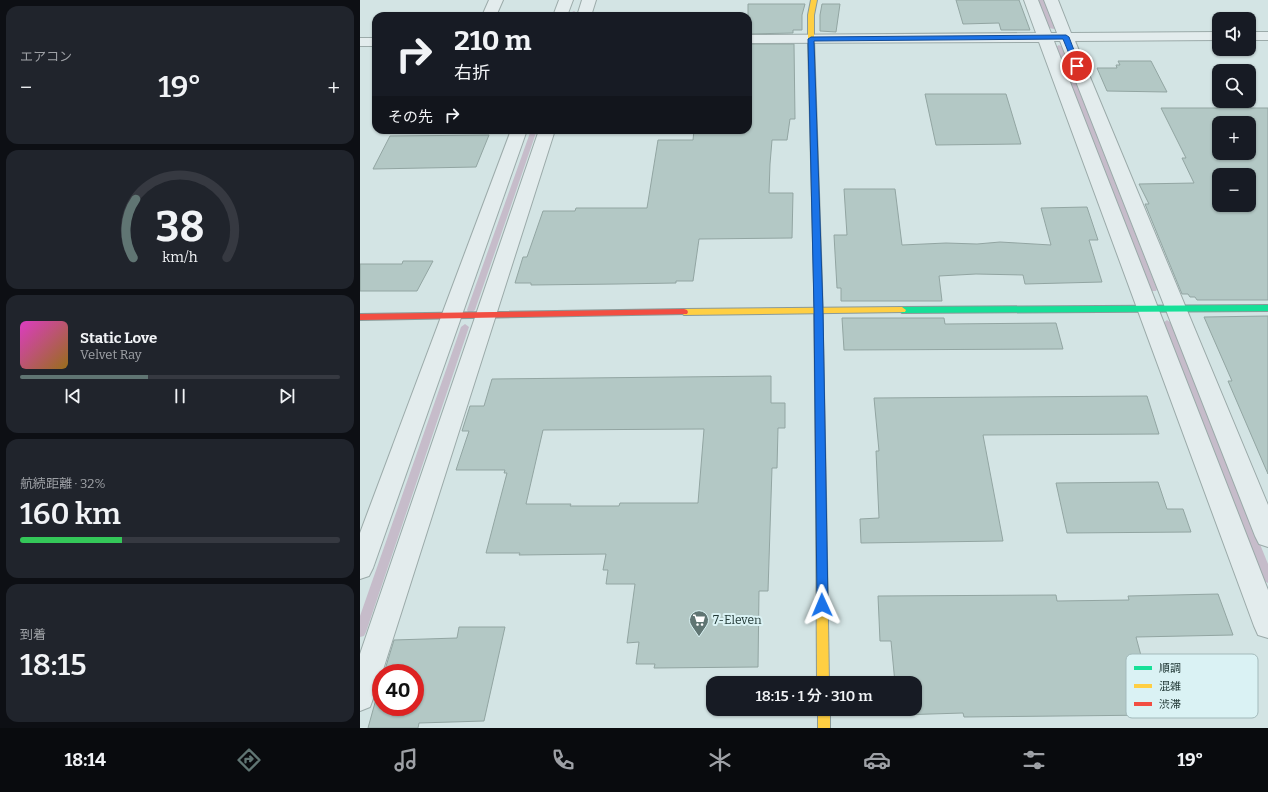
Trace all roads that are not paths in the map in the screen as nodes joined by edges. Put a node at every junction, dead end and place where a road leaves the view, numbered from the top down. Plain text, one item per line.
1 (496, 0) edge
2 (566, 0) edge
3 (589, 0) edge
4 (814, 0) edge
5 (1031, 0) edge
6 (1050, 0) edge
7 (491, 12) edge
8 (562, 12) edge
9 (585, 12) edge
10 (1212, 36) edge
11 (1256, 36) edge
12 (1268, 36) edge
13 (1044, 37) junction
14 (1066, 37) junction
15 (752, 39) edge
16 (811, 39) junction
17 (360, 42) edge
18 (372, 42) edge
19 (518, 134) edge
20 (546, 134) edge
21 (1268, 308) edge
22 (1148, 309) junction
23 (1175, 309) junction
24 (818, 310) junction
25 (485, 316) junction
26 (360, 317) edge
27 (452, 317) junction
28 (1268, 536) edge
29 (360, 568) edge
30 (1268, 626) edge
31 (823, 676) edge
32 (360, 697) edge
33 (824, 716) edge
34 (824, 728) edge

1 - 7 street
2 - 8 street
3 - 9 street
4 - 16 street
5 - 13 street
6 - 14 street
10 - 14 street
11 - 12 street
13 - 14 street
13 - 16 street
13 - 22 street
14 - 23 street
15 - 16 street
16 - 24 street
17 - 18 street
19 - 27 street
20 - 25 street
21 - 23 street
22 - 23 street
22 - 24 street
22 - 30 street
23 - 28 street
24 - 25 street
24 - 31 street
25 - 27 street
25 - 32 street
26 - 27 street
27 - 29 street
33 - 34 street

